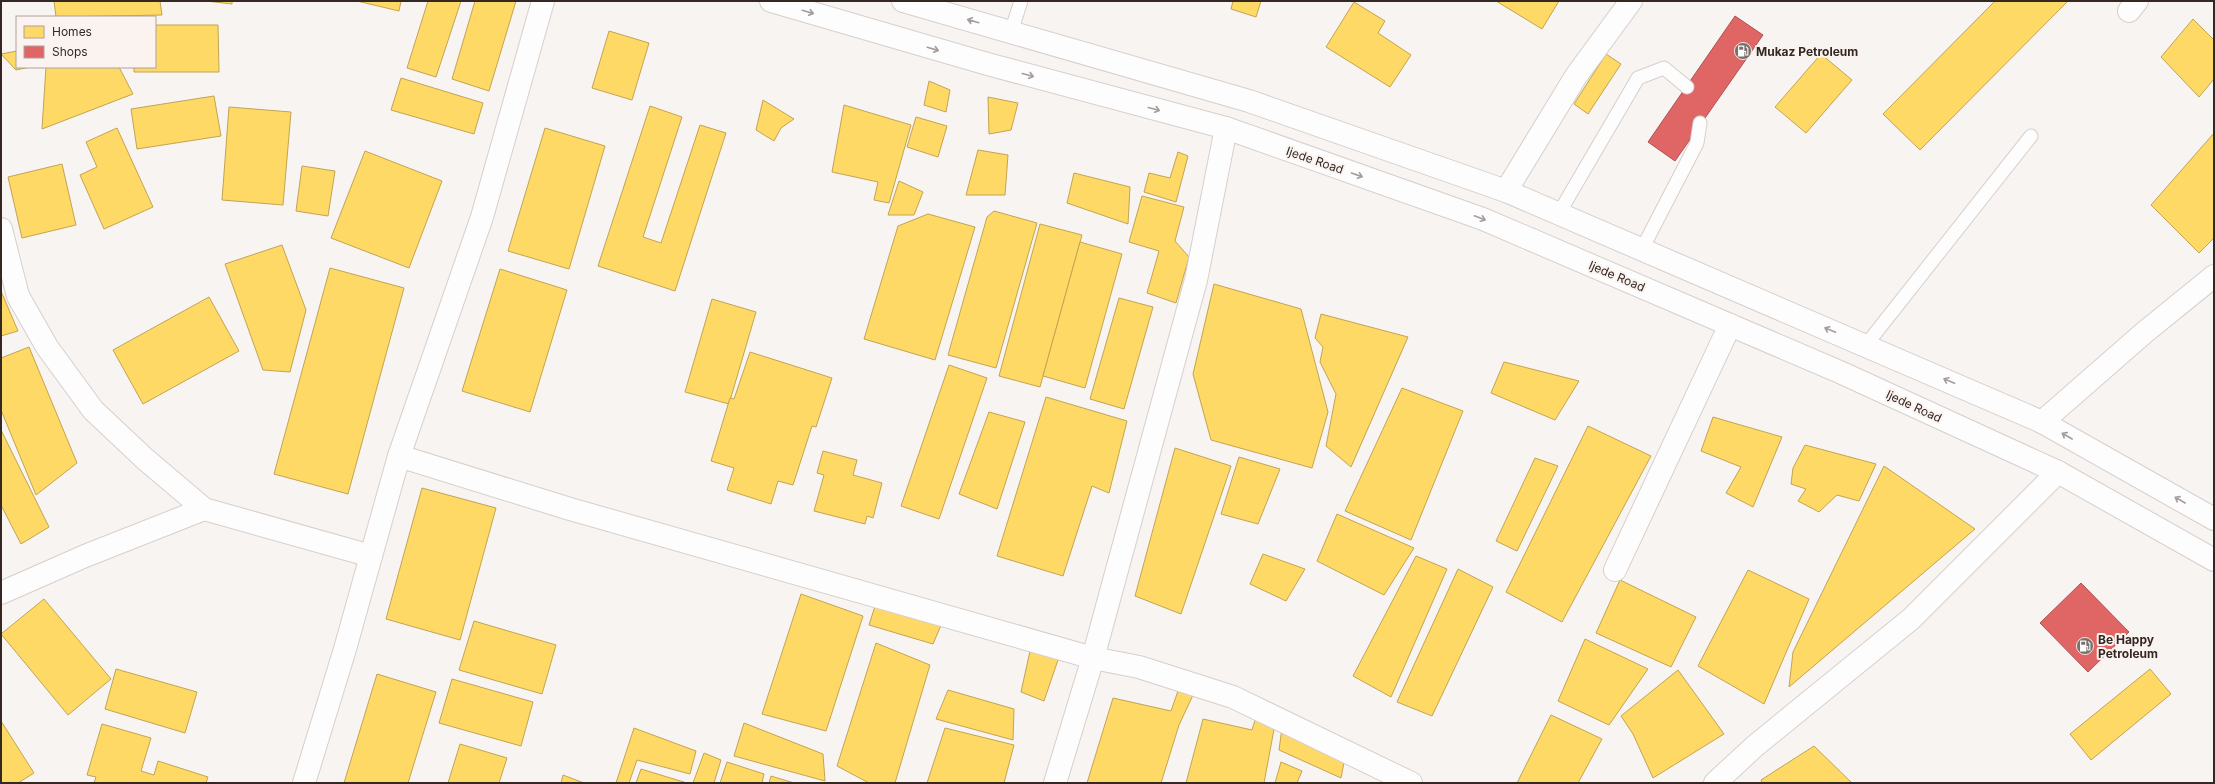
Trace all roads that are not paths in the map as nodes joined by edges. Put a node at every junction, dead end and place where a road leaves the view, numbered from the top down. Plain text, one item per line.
1 (543, 1) edge
2 (771, 1) edge
3 (903, 1) edge
4 (1021, 1) edge
5 (1631, 1) edge
6 (1011, 32) junction
7 (1687, 87) dead end
8 (1700, 123) dead end
9 (1226, 128) junction
10 (2031, 136) dead end
11 (1506, 191) junction
12 (1559, 213) junction
13 (1, 228) edge
14 (1642, 249) junction
15 (2214, 276) edge
16 (1730, 325) junction
17 (1866, 345) junction
18 (2042, 422) junction
19 (399, 456) junction
20 (2058, 472) junction
21 (204, 509) junction
22 (2214, 519) edge
23 (371, 556) junction
24 (2214, 560) edge
25 (1615, 570) dead end
26 (1, 593) edge
27 (1093, 658) junction
28 (304, 783) edge
29 (1055, 783) edge
30 (1411, 783) edge
31 (1715, 783) edge

1 - 19 street
2 -> 9 street, Ijede Road
6 -> 3 street
4 - 6 lane
5 - 11 street
6 - 11 street
7 - 12 lane
8 - 14 lane
9 -> 16 street, Ijede Road
9 - 27 street
10 - 17 lane
11 - 12 street
12 - 14 street
13 - 21 street
17 -> 14 street
15 - 18 street
16 - 20 street, Ijede Road
16 - 25 street
18 -> 17 street
22 -> 18 street
19 - 23 street
19 - 27 street
20 - 24 street, Ijede Road
20 - 31 street
21 - 23 street
21 - 26 street
23 - 28 street
27 - 29 street
27 - 30 street

